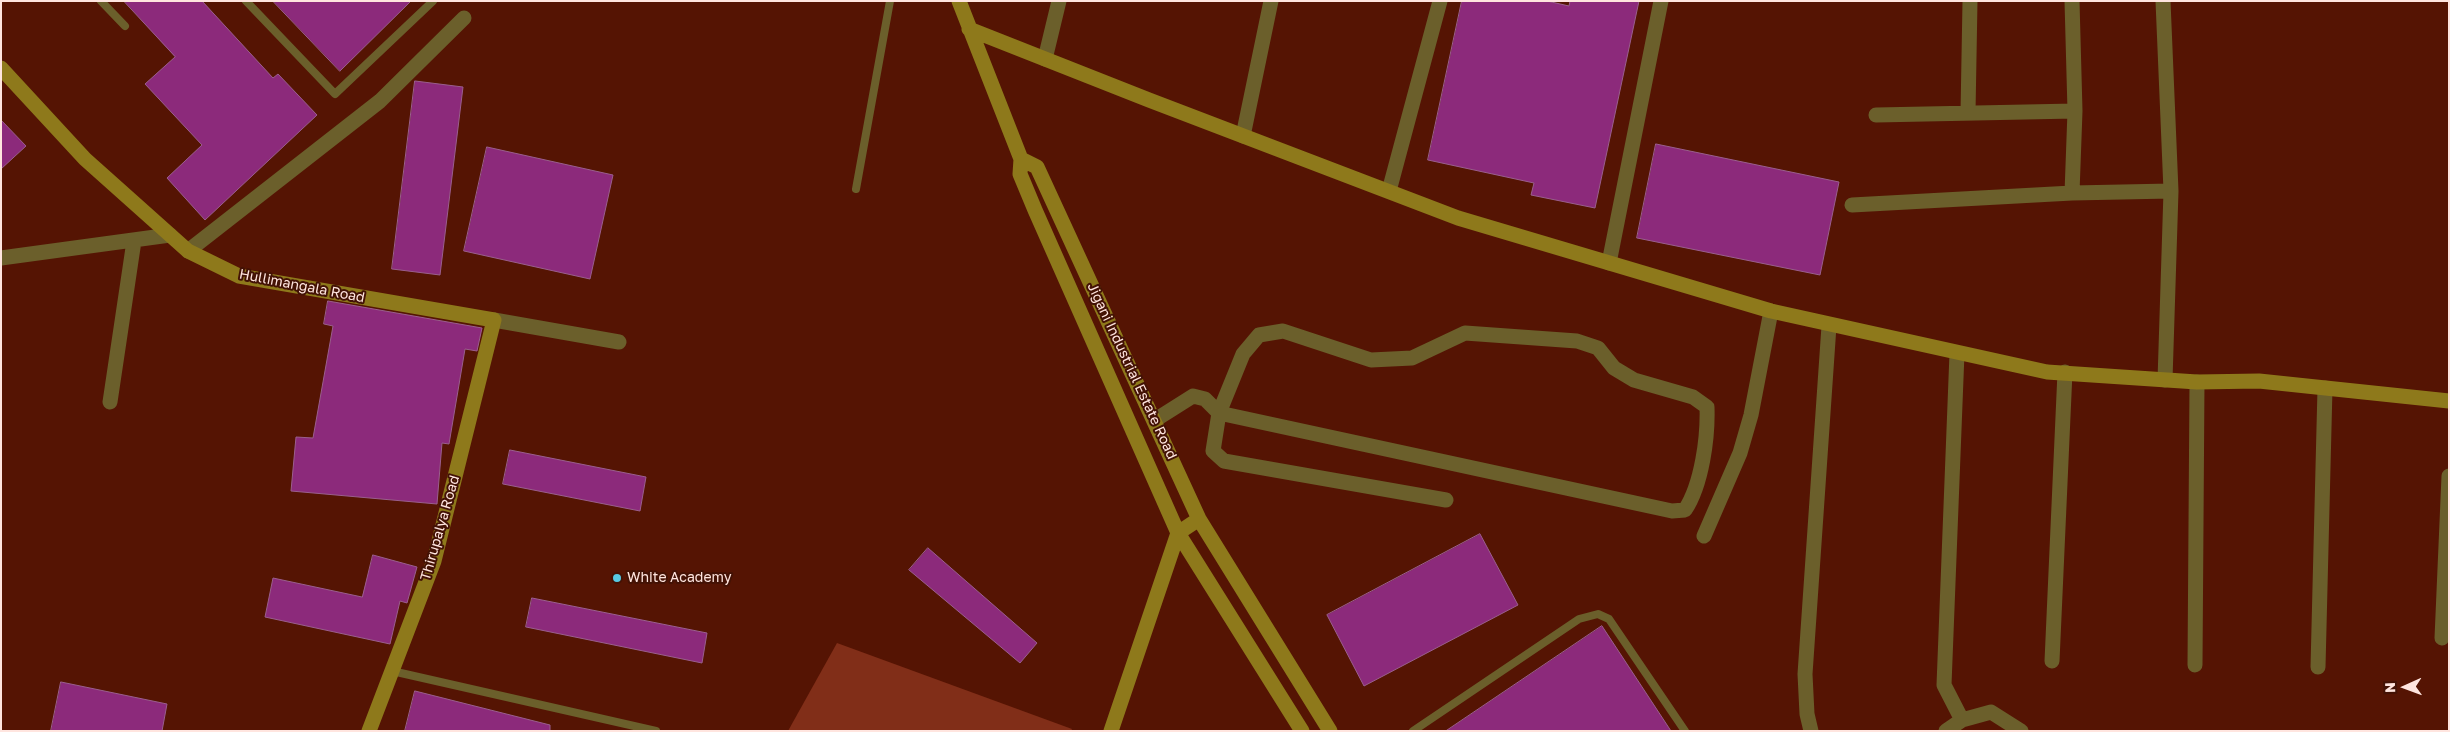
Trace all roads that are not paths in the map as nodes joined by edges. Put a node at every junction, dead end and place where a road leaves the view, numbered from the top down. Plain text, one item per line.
1 (101, 1) edge
2 (246, 1) edge
3 (433, 1) edge
4 (890, 1) edge
5 (959, 1) edge
6 (1059, 1) edge
7 (1271, 1) edge
8 (1440, 1) edge
9 (1661, 1) edge
10 (1970, 1) edge
11 (2072, 1) edge
12 (2163, 1) edge
13 (464, 18) dead end
14 (125, 26) dead end
15 (969, 29) junction
16 (1045, 59) junction
17 (1, 68) edge
18 (2075, 111) junction
19 (1968, 113) junction
20 (1876, 115) dead end
21 (1243, 136) junction
22 (1021, 159) junction
23 (856, 189) dead end
24 (1389, 191) junction
25 (2171, 191) junction
26 (2072, 193) junction
27 (1852, 205) dead end
28 (170, 235) junction
29 (134, 240) junction
30 (188, 251) junction
31 (1, 258) edge
32 (1609, 263) junction
33 (1771, 311) junction
34 (494, 320) junction
35 (1829, 326) junction
36 (619, 342) dead end
37 (1957, 353) junction
38 (2065, 372) junction
39 (2165, 380) junction
40 (2197, 382) junction
41 (2326, 388) junction
42 (2449, 401) edge
43 (110, 402) dead end
44 (1219, 412) junction
45 (1155, 420) junction
46 (2449, 476) edge
47 (1446, 500) dead end
48 (1199, 519) junction
49 (1178, 533) junction
50 (1704, 536) dead end
51 (2442, 638) dead end
52 (2052, 661) dead end
53 (2195, 665) dead end
54 (2318, 667) dead end
55 (392, 670) junction
56 (1962, 720) junction
57 (369, 731) edge
58 (656, 731) edge
59 (1111, 731) edge
60 (1302, 731) edge
61 (1330, 731) edge
62 (1413, 731) edge
63 (1685, 731) edge
64 (1810, 731) edge
65 (1946, 731) edge
66 (2021, 731) edge

1 - 14 lane
2 - 3 lane
4 - 23 lane
5 - 15 street
6 - 16 street
7 - 21 street
8 - 24 street
9 - 32 street
10 - 19 street
11 - 18 street
12 - 25 street
13 - 30 street
15 - 16 street
15 - 22 street
16 - 21 street
17 - 28 street, Hullimangala Road
18 - 19 street
18 - 26 street
19 - 20 street
21 - 24 street
22 - 45 street, Jigani Industrial Estate Road
22 - 49 street, Jigani Industrial Estate Road
24 - 32 street
25 - 26 street
25 - 39 street
26 - 27 street
28 - 29 street
28 - 30 street, Hullimangala Road
29 - 31 street
29 - 43 street
30 - 34 street, Hullimangala Road
32 - 33 street
33 - 35 street
33 - 50 street
34 - 36 street, Hullimangala Road
34 - 55 street, Thirupalya Road
35 - 37 street
35 - 64 street
37 - 38 street
37 - 56 street
38 - 39 street
38 - 52 street
39 - 40 street
40 - 41 street
40 - 53 street
41 - 42 street
41 - 54 street
44 - 44 street
44 - 45 street
44 - 47 street
45 - 48 street, Jigani Industrial Estate Road
46 - 51 street
48 - 49 street
48 - 61 street, Jigani Industrial Estate Road
49 - 59 street
49 - 60 street, Jigani Industrial Estate Road
55 - 57 street, Thirupalya Road
55 - 58 lane
56 - 65 street
56 - 66 street
62 - 63 lane

